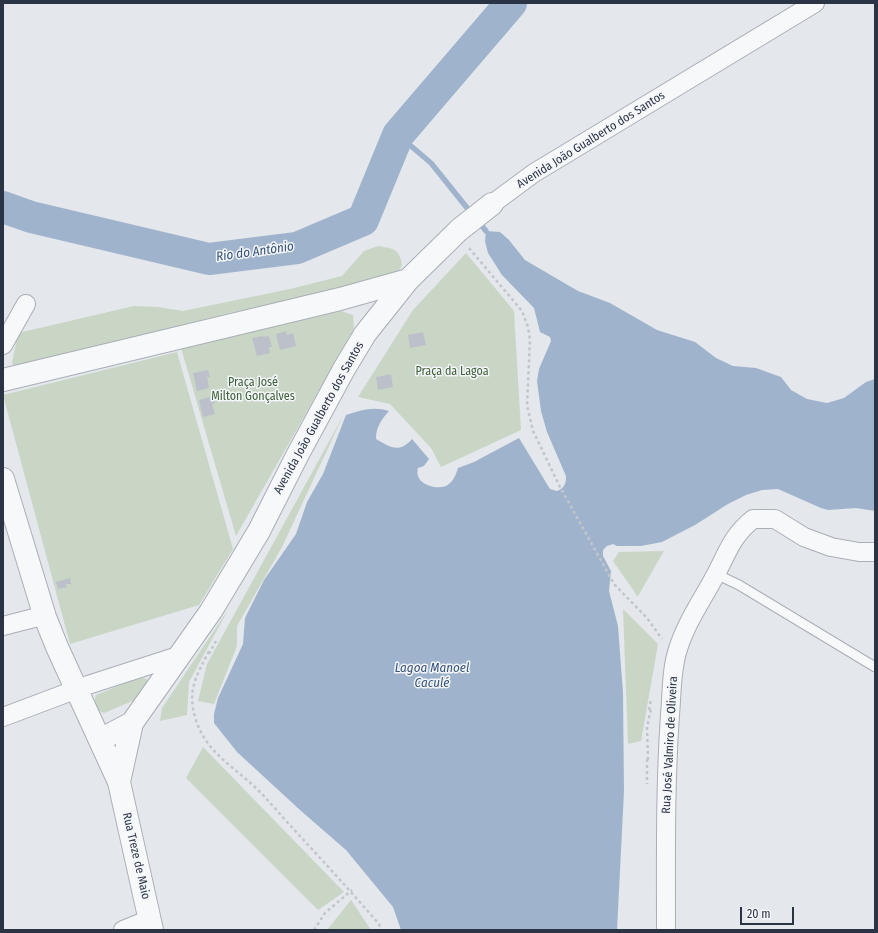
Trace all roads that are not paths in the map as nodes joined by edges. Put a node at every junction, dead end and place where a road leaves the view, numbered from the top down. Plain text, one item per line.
1 (814, 3) edge
2 (492, 204) joint
3 (408, 280) junction
4 (26, 304) dead end
5 (3, 345) edge
6 (3, 380) edge
7 (3, 479) edge
8 (10, 524) edge
9 (875, 552) edge
10 (716, 574) junction
11 (45, 617) junction
12 (3, 626) edge
13 (180, 655) junction
14 (875, 667) edge
15 (76, 690) junction
16 (3, 717) edge
17 (132, 723) junction
18 (100, 740) junction
19 (119, 782) junction
20 (151, 925) edge
21 (123, 930) edge
22 (666, 930) edge

1 - 2 street, Avenida João Gualberto dos Santos
2 - 3 street, Avenida João Gualberto dos Santos
3 - 6 street
3 - 13 street, Avenida João Gualberto dos Santos
4 - 5 street
7 - 8 street
8 - 11 street
9 - 10 street, Rua José Valmiro de Oliveira
10 - 14 lane
10 - 22 street, Rua José Valmiro de Oliveira
11 - 12 street
11 - 15 street
13 - 15 street
13 - 17 street
15 - 16 street
15 - 18 street
17 - 18 street
17 - 19 street, Rua Treze de Maio
18 - 19 street, Rua Treze de Maio
19 - 20 street, Rua Treze de Maio
20 - 21 street

